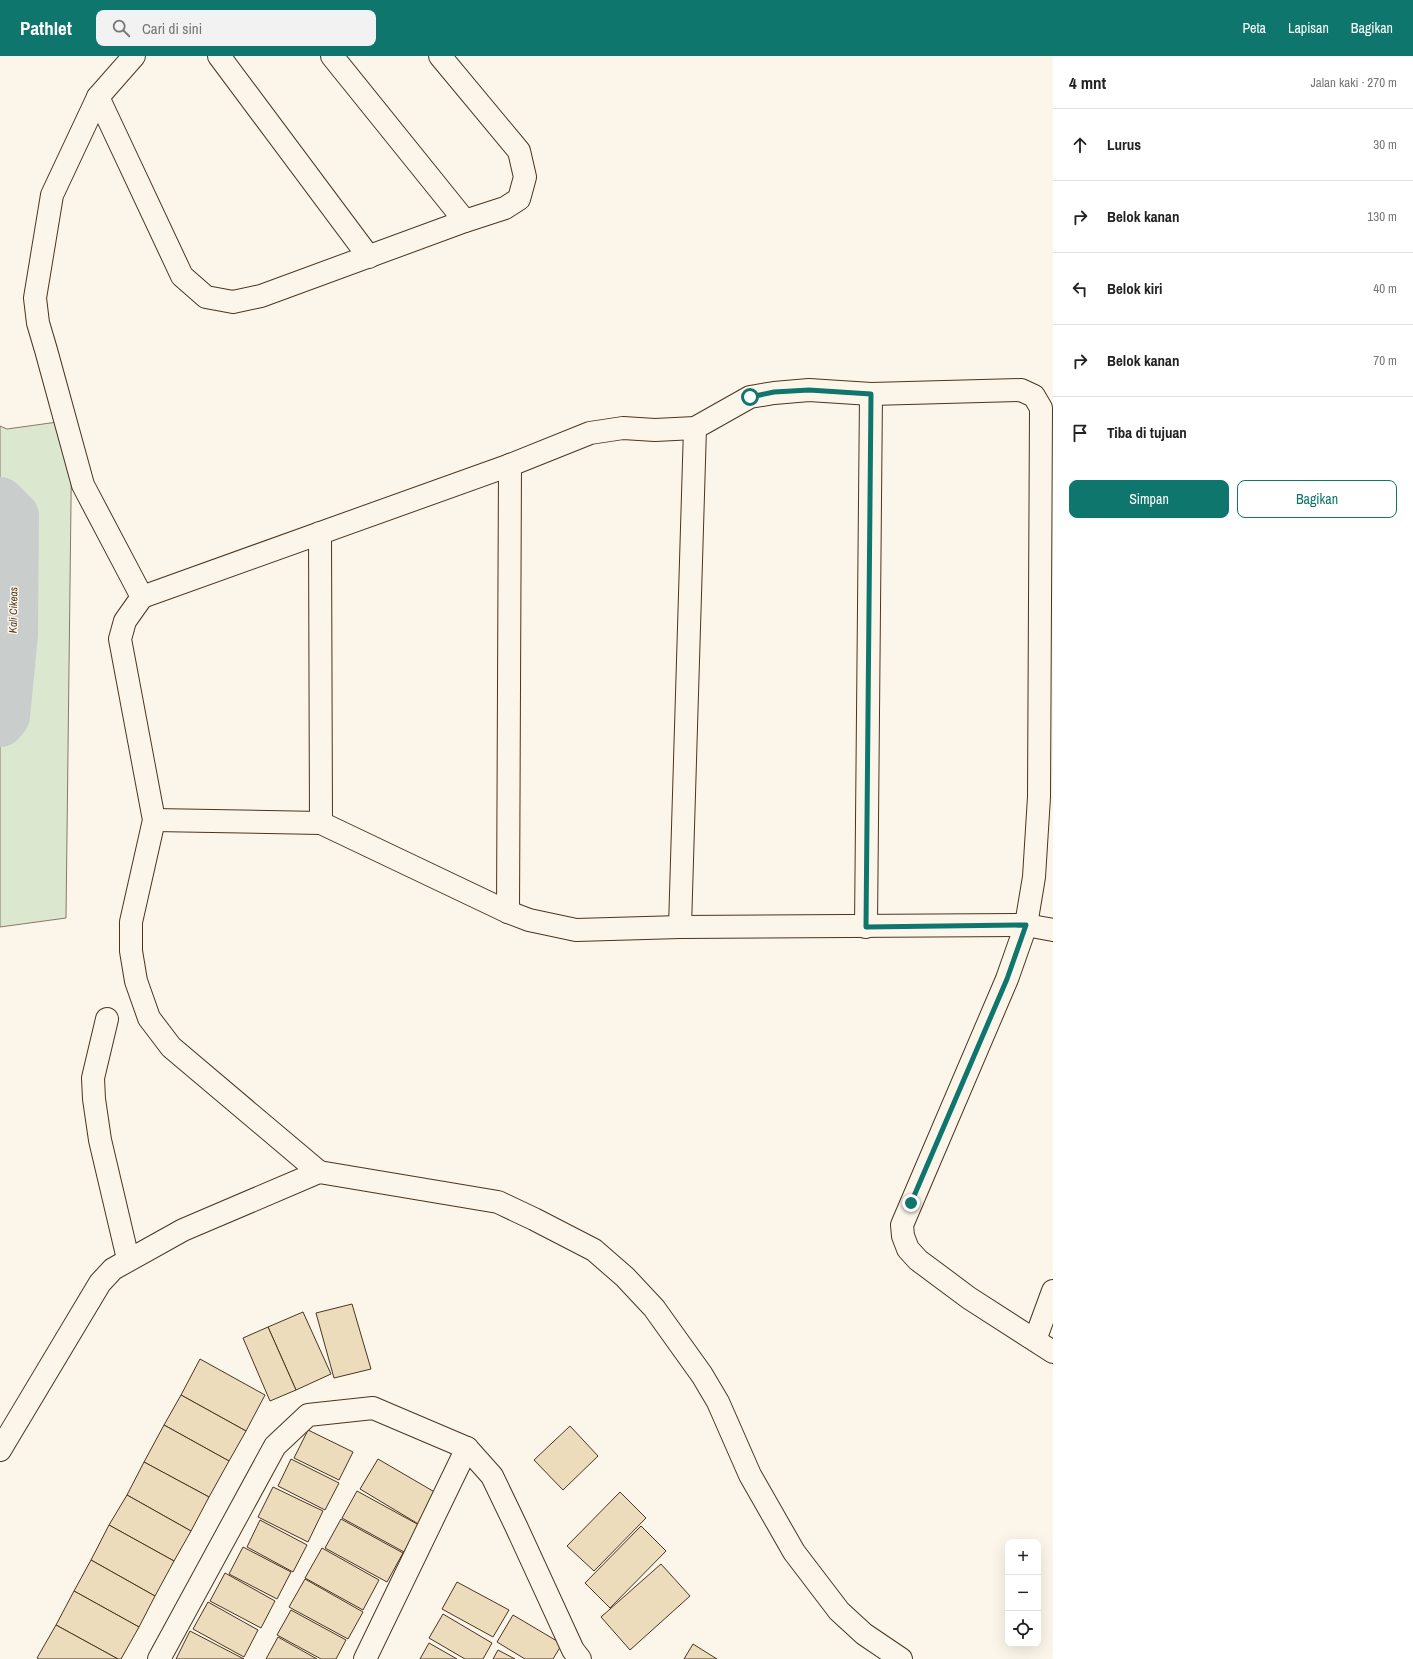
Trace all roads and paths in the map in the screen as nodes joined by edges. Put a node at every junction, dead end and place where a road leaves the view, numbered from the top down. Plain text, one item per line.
1 (134, 56) edge
2 (219, 56) edge
3 (332, 56) edge
4 (440, 56) edge
5 (98, 97) junction
6 (465, 221) junction
7 (369, 257) junction
8 (871, 394) junction
9 (695, 428) junction
10 (510, 465) junction
11 (320, 533) junction
12 (142, 597) junction
13 (154, 820) junction
14 (321, 823) junction
15 (508, 912) junction
16 (1026, 925) junction
17 (680, 927) junction
18 (866, 927) junction
19 (1053, 930) edge
20 (107, 1019) dead end
21 (319, 1172) junction
22 (128, 1259) junction
23 (1053, 1291) edge
24 (1044, 1346) edge
25 (2, 1441) edge
26 (467, 1448) junction
27 (574, 1656) edge
28 (159, 1659) edge
29 (365, 1659) edge
30 (901, 1659) edge

1 - 5 street
2 - 7 street
3 - 6 street
4 - 6 street
5 - 7 street
5 - 12 street
6 - 7 street
8 - 9 street
8 - 16 street
8 - 18 street
9 - 10 street
9 - 17 street
10 - 11 street
10 - 15 street
11 - 12 street
11 - 14 street
12 - 13 street
13 - 14 street
13 - 21 street
14 - 15 street
15 - 17 street
16 - 18 street
16 - 19 street
16 - 24 street
17 - 18 street
20 - 22 street
21 - 22 street
21 - 30 street
22 - 25 street
23 - 24 street
26 - 27 street
26 - 28 street
26 - 29 street

